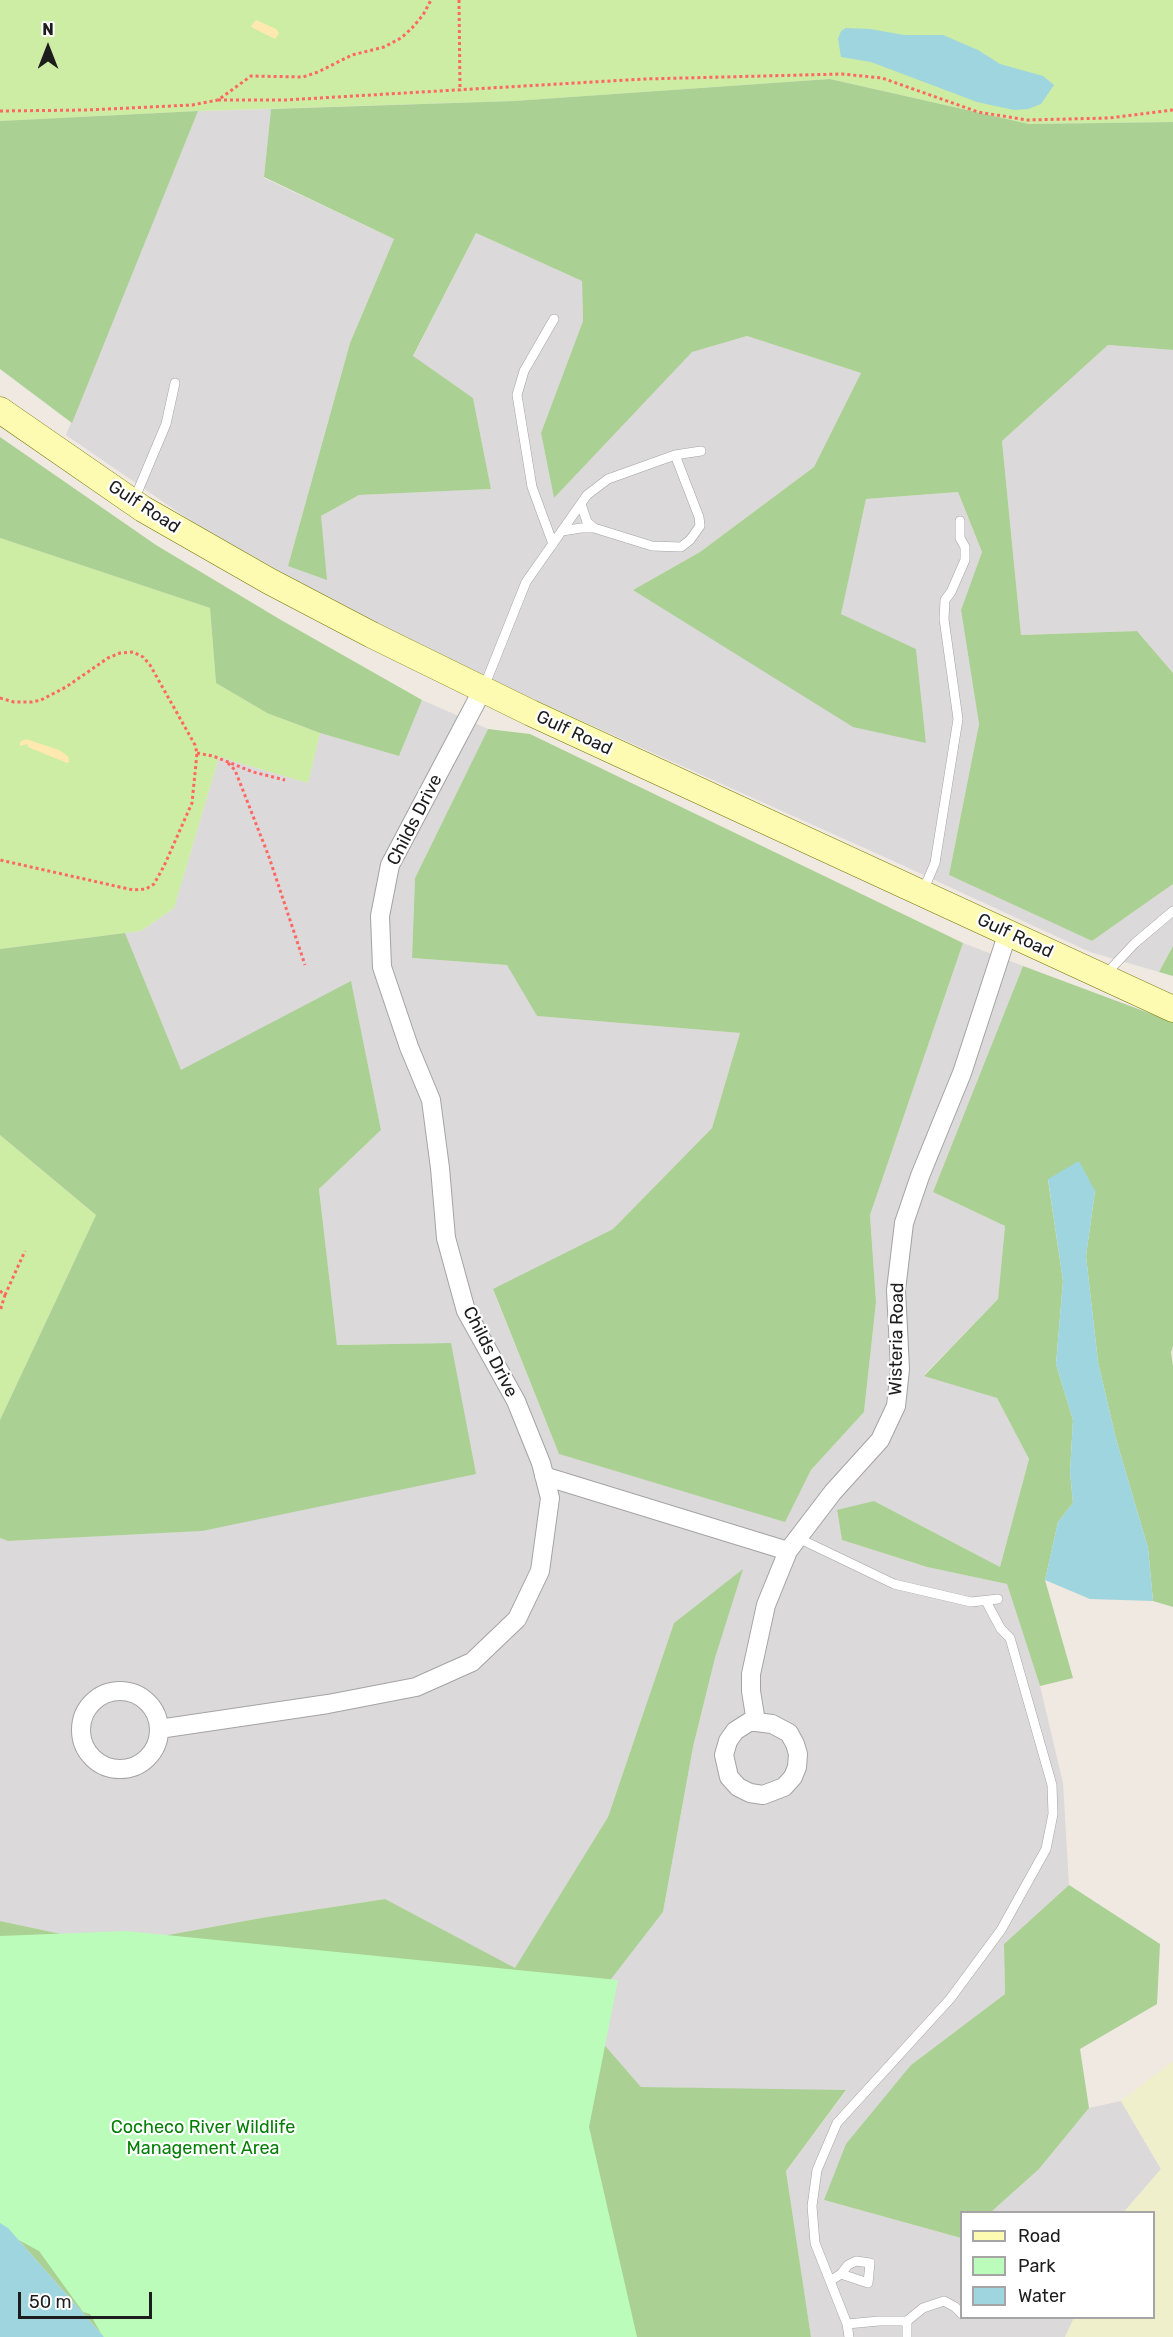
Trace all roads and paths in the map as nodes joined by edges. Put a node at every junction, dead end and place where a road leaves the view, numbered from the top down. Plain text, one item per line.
1 (430, 0) edge
2 (459, 0) edge
3 (460, 92) junction
4 (218, 100) junction
5 (1173, 110) edge
6 (0, 111) edge
7 (554, 320) dead end
8 (176, 383) dead end
9 (0, 410) edge
10 (701, 451) dead end
11 (675, 455) junction
12 (133, 502) junction
13 (582, 504) junction
14 (960, 521) dead end
15 (594, 528) junction
16 (562, 531) junction
17 (553, 544) junction
18 (483, 689) junction
19 (0, 698) edge
20 (197, 753) junction
21 (228, 763) junction
22 (285, 780) dead end
23 (0, 860) edge
24 (922, 894) junction
25 (1173, 910) edge
26 (1008, 933) junction
27 (304, 965) dead end
28 (1104, 977) junction
29 (1173, 1009) edge
30 (25, 1251) dead end
31 (0, 1291) edge
32 (5, 1295) junction
33 (0, 1311) edge
34 (544, 1476) junction
35 (793, 1545) junction
36 (998, 1599) dead end
37 (986, 1601) junction
38 (756, 1722) junction
39 (159, 1729) junction
40 (841, 2274) dead end
41 (830, 2281) junction
42 (960, 2312) edge
43 (907, 2321) junction
44 (846, 2324) junction
45 (849, 2337) edge
46 (907, 2337) edge

1 - 4 path
2 - 3 path
3 - 4 path
3 - 5 path
4 - 6 path
7 - 17 lane
8 - 12 lane
9 - 12 street, Gulf Road
10 - 11 lane
11 - 13 lane
11 - 15 lane
12 - 18 street, Gulf Road
13 - 15 lane
13 - 16 lane
14 - 24 lane
15 - 16 lane
16 - 17 lane
17 - 18 lane
18 - 24 street, Gulf Road
18 - 34 street, Childs Drive
19 - 20 path
20 - 21 path
20 - 23 path
21 - 22 path
21 - 27 path
24 - 26 street, Gulf Road
25 - 28 lane
26 - 28 street, Gulf Road
26 - 35 street, Wisteria Road
28 - 29 street, Gulf Road
30 - 32 path
31 - 32 path
32 - 33 path
34 - 35 street
34 - 39 street, Childs Drive
35 - 37 lane
35 - 38 street, Wisteria Road
36 - 37 lane
37 - 41 lane
38 - 38 street
39 - 39 street
40 - 41 lane
41 - 44 lane
42 - 43 lane
43 - 44 lane
43 - 46 lane
44 - 45 lane

